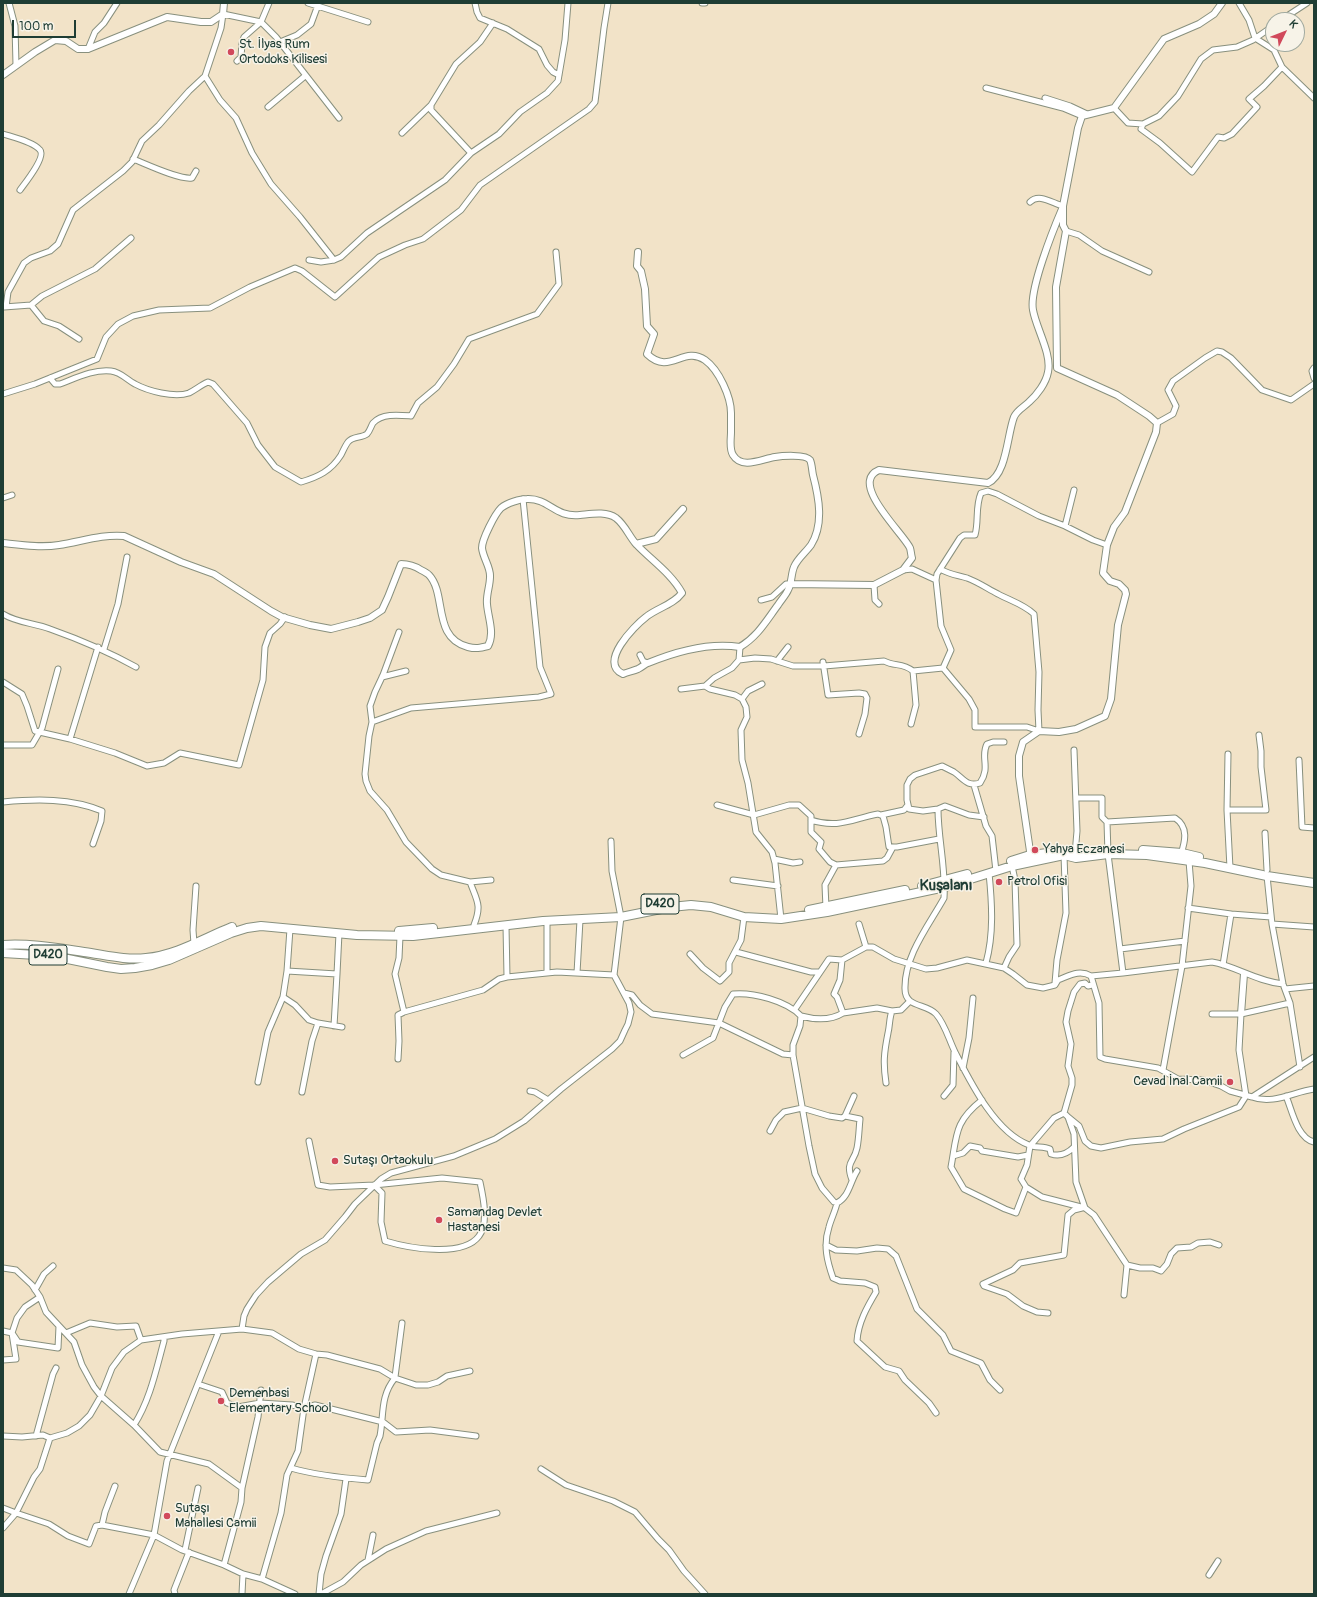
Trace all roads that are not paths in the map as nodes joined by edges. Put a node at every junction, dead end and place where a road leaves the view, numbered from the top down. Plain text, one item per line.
1 (9, 3) edge
2 (117, 3) edge
3 (224, 3) edge
4 (269, 3) edge
5 (308, 3) edge
6 (476, 3) edge
7 (568, 3) edge
8 (608, 3) edge
9 (1222, 3) edge
10 (1239, 3) edge
11 (1307, 3) edge
12 (318, 4) edge
13 (1293, 12) edge
14 (223, 14) junction
15 (260, 22) junction
16 (368, 22) dead end
17 (493, 23) junction
18 (1265, 31) edge
19 (1255, 38) junction
20 (280, 42) junction
21 (88, 49) junction
22 (237, 61) dead end
23 (16, 65) junction
24 (1282, 67) junction
25 (3, 75) edge
26 (559, 75) junction
27 (205, 76) junction
28 (305, 76) junction
29 (986, 88) dead end
30 (1044, 98) dead end
31 (1314, 98) edge
32 (431, 105) junction
33 (268, 107) dead end
34 (1114, 108) junction
35 (1084, 115) junction
36 (339, 118) dead end
37 (1143, 124) junction
38 (402, 133) dead end
39 (3, 134) edge
40 (471, 154) junction
41 (133, 159) junction
42 (196, 171) dead end
43 (20, 190) dead end
44 (1030, 202) dead end
45 (1063, 206) junction
46 (1066, 231) junction
47 (131, 238) dead end
48 (556, 252) dead end
49 (638, 252) dead end
50 (309, 260) dead end
51 (334, 260) junction
52 (1149, 272) dead end
53 (31, 305) junction
54 (4, 307) edge
55 (79, 339) dead end
56 (1314, 368) edge
57 (50, 378) junction
58 (1314, 378) edge
59 (1314, 384) edge
60 (3, 394) edge
61 (1157, 423) junction
62 (1074, 490) dead end
63 (12, 495) dead end
64 (3, 498) edge
65 (524, 499) junction
66 (683, 509) dead end
67 (1065, 526) junction
68 (3, 543) edge
69 (636, 544) junction
70 (1107, 545) junction
71 (127, 557) dead end
72 (940, 569) junction
73 (903, 570) junction
74 (936, 580) junction
75 (790, 584) junction
76 (874, 585) junction
77 (761, 600) dead end
78 (879, 604) dead end
79 (3, 614) edge
80 (285, 617) junction
81 (399, 632) dead end
82 (740, 647) junction
83 (788, 647) dead end
84 (101, 648) junction
85 (640, 655) dead end
86 (739, 660) junction
87 (777, 661) junction
88 (647, 663) junction
89 (824, 664) junction
90 (136, 667) dead end
91 (942, 668) junction
92 (58, 669) dead end
93 (406, 671) dead end
94 (912, 671) junction
95 (382, 677) junction
96 (3, 682) edge
97 (762, 684) dead end
98 (705, 686) junction
99 (681, 689) dead end
100 (742, 699) junction
101 (372, 722) junction
102 (912, 724) dead end
103 (1039, 731) junction
104 (40, 732) junction
105 (859, 734) dead end
106 (1259, 735) dead end
107 (70, 739) junction
108 (1004, 742) dead end
109 (3, 745) edge
110 (1074, 750) dead end
111 (1228, 754) dead end
112 (1299, 760) dead end
113 (974, 785) junction
114 (1076, 798) junction
115 (3, 802) edge
116 (717, 805) dead end
117 (907, 806) junction
118 (938, 809) junction
119 (1227, 810) junction
120 (754, 814) junction
121 (881, 815) junction
122 (984, 817) junction
123 (812, 820) junction
124 (1107, 822) junction
125 (1314, 828) edge
126 (1265, 833) dead end
127 (939, 839) junction
128 (611, 841) dead end
129 (93, 844) dead end
130 (893, 847) junction
131 (1108, 852) junction
132 (1064, 855) junction
133 (1076, 856) junction
134 (1181, 856) junction
135 (1031, 858) junction
136 (774, 859) junction
137 (1189, 861) junction
138 (800, 862) dead end
139 (836, 865) junction
140 (1012, 866) junction
141 (1230, 866) junction
142 (994, 870) junction
143 (612, 871) junction
144 (1267, 873) junction
145 (608, 876) dead end
146 (1314, 878) edge
147 (491, 880) dead end
148 (733, 880) dead end
149 (470, 882) junction
150 (1314, 883) edge
151 (945, 884) junction
152 (196, 886) dead end
153 (778, 886) junction
154 (1188, 908) junction
155 (826, 909) junction
156 (620, 914) junction
157 (1231, 914) junction
158 (744, 917) junction
159 (781, 917) junction
160 (1271, 917) junction
161 (580, 920) junction
162 (546, 921) junction
163 (858, 924) dead end
164 (1272, 924) junction
165 (474, 925) junction
166 (506, 926) junction
167 (1314, 927) edge
168 (290, 929) junction
169 (339, 933) junction
170 (400, 936) junction
171 (1185, 941) junction
172 (194, 944) junction
173 (3, 945) edge
174 (866, 947) junction
175 (1120, 950) junction
176 (736, 952) junction
177 (3, 953) edge
178 (690, 954) dead end
179 (842, 960) junction
180 (986, 963) junction
181 (908, 964) junction
182 (1223, 965) junction
183 (1182, 966) junction
184 (1004, 968) junction
185 (287, 971) junction
186 (547, 972) junction
187 (820, 972) junction
188 (577, 973) junction
189 (1123, 973) junction
190 (336, 974) junction
191 (1244, 974) junction
192 (614, 975) junction
193 (1091, 976) junction
194 (507, 977) junction
195 (1055, 985) junction
196 (1092, 985) junction
197 (1284, 986) junction
198 (1314, 986) edge
199 (624, 993) junction
200 (283, 997) junction
201 (973, 998) dead end
202 (910, 1001) junction
203 (1290, 1003) junction
204 (795, 1009) junction
205 (892, 1011) junction
206 (404, 1012) junction
207 (843, 1013) junction
208 (1212, 1014) dead end
209 (1241, 1014) junction
210 (801, 1016) junction
211 (318, 1023) junction
212 (719, 1023) junction
213 (334, 1026) junction
214 (342, 1028) dead end
215 (954, 1051) junction
216 (683, 1055) dead end
217 (793, 1055) junction
218 (1314, 1057) edge
219 (398, 1059) dead end
220 (1300, 1067) junction
221 (963, 1068) junction
222 (1163, 1070) junction
223 (258, 1082) dead end
224 (886, 1083) dead end
225 (1314, 1089) edge
226 (530, 1091) dead end
227 (302, 1092) dead end
228 (854, 1096) dead end
229 (944, 1096) dead end
230 (1246, 1096) junction
231 (1286, 1096) junction
232 (1252, 1097) junction
233 (548, 1100) junction
234 (982, 1100) junction
235 (802, 1108) junction
236 (1066, 1115) junction
237 (845, 1116) junction
238 (770, 1131) dead end
239 (309, 1141) dead end
240 (1314, 1142) edge
241 (1030, 1146) junction
242 (1074, 1147) junction
243 (1028, 1155) junction
244 (953, 1156) junction
245 (857, 1171) dead end
246 (852, 1180) junction
247 (374, 1185) junction
248 (1026, 1187) junction
249 (837, 1203) junction
250 (1085, 1208) junction
251 (826, 1245) junction
252 (1219, 1245) dead end
253 (1127, 1265) junction
254 (53, 1266) dead end
255 (3, 1268) edge
256 (35, 1290) junction
257 (1124, 1295) dead end
258 (40, 1297) junction
259 (1048, 1313) dead end
260 (402, 1323) dead end
261 (59, 1326) junction
262 (242, 1329) junction
263 (3, 1331) edge
264 (219, 1331) junction
265 (12, 1333) junction
266 (66, 1333) junction
267 (164, 1337) junction
268 (141, 1340) junction
269 (316, 1354) junction
270 (3, 1360) edge
271 (56, 1368) dead end
272 (470, 1371) dead end
273 (395, 1377) junction
274 (198, 1384) junction
275 (261, 1390) dead end
276 (1000, 1390) dead end
277 (101, 1396) junction
278 (260, 1404) junction
279 (304, 1408) junction
280 (936, 1413) dead end
281 (383, 1422) junction
282 (134, 1425) junction
283 (3, 1436) edge
284 (36, 1436) junction
285 (476, 1436) dead end
286 (50, 1438) junction
287 (169, 1455) junction
288 (291, 1468) junction
289 (541, 1469) dead end
290 (346, 1479) junction
291 (115, 1486) dead end
292 (198, 1488) dead end
293 (242, 1488) junction
294 (3, 1508) edge
295 (497, 1513) dead end
296 (16, 1514) junction
297 (102, 1525) junction
298 (3, 1528) edge
299 (154, 1535) junction
300 (374, 1535) dead end
301 (187, 1551) junction
302 (368, 1560) junction
303 (1218, 1561) dead end
304 (224, 1565) junction
305 (243, 1574) junction
306 (1209, 1575) dead end
307 (262, 1579) junction
308 (129, 1594) edge
309 (175, 1594) edge
310 (242, 1594) edge
311 (295, 1594) edge
312 (320, 1594) edge
313 (705, 1594) edge

1 - 23 street
2 - 21 street
3 - 14 street
4 - 15 street
5 - 12 street
6 - 17 street
7 - 26 street
8 - 57 street
9 - 34 street
10 - 19 street
11 - 13 street
12 - 16 street
12 - 20 street
14 - 15 street
14 - 21 street
14 - 27 street
15 - 20 street
15 - 22 street
17 - 26 street
17 - 32 street
18 - 19 street
19 - 24 street
19 - 37 street
20 - 28 street
21 - 23 street
23 - 25 street
24 - 31 street
24 - 37 street
26 - 40 street
27 - 41 street
27 - 51 street
28 - 33 street
28 - 36 street
29 - 35 street
30 - 35 street
32 - 38 street
32 - 40 street
34 - 35 street
34 - 37 street
35 - 45 street
39 - 43 street
40 - 51 street
41 - 42 street
41 - 54 street
44 - 45 street
45 - 46 street
45 - 73 street
46 - 52 street
46 - 61 street
47 - 53 street
48 - 57 street
49 - 75 street
50 - 51 street
53 - 54 street
53 - 55 street
56 - 58 street
57 - 60 street
59 - 61 street
61 - 70 street
62 - 67 street
63 - 64 street
65 - 69 street
65 - 80 street
65 - 101 street
66 - 69 street
67 - 70 street
67 - 72 street
68 - 80 street
69 - 88 street
70 - 103 street
71 - 84 street
72 - 74 street
72 - 103 street
73 - 74 street
73 - 76 street
74 - 91 street
75 - 76 street
75 - 77 street
75 - 82 street
76 - 78 street
79 - 84 street
80 - 107 street
81 - 95 street
82 - 86 street
82 - 88 street
83 - 87 street
84 - 90 street
84 - 107 street
85 - 88 street
86 - 87 street
86 - 98 street
87 - 89 street
89 - 94 street
89 - 105 street
91 - 94 street
91 - 103 street
92 - 104 street
93 - 95 street
94 - 102 street
95 - 101 street
96 - 104 street
97 - 100 street
98 - 99 street
98 - 100 street
100 - 120 street
101 - 149 street
103 - 135 street
104 - 107 street
104 - 109 street
106 - 119 street
108 - 113 street
110 - 114 street
111 - 119 street
112 - 125 street
113 - 117 street
113 - 122 street
114 - 124 street
114 - 133 street
115 - 129 street
116 - 120 street
117 - 118 street
117 - 121 street
118 - 122 street
118 - 127 street
119 - 141 street
120 - 123 street
120 - 136 street
121 - 123 street
121 - 130 street
122 - 142 street
123 - 139 street
124 - 131 street
124 - 134 street
126 - 144 street
127 - 130 street
127 - 151 street
128 - 143 street
130 - 139 street
131 - 133 highway, D420
131 - 134 highway, D420
131 - 175 street
132 - 133 highway, D420
132 - 135 highway, D420
132 - 195 street
133 - 135 highway, D420
134 - 137 highway, D420
134 - 141 highway, D420
135 - 140 highway, D420
135 - 142 highway, D420
136 - 138 street
136 - 153 street
137 - 141 highway, D420
137 - 154 street
139 - 155 street
140 - 142 highway, D420
140 - 184 street
141 - 144 highway, D420
142 - 151 highway, D420
142 - 180 street
143 - 145 street
143 - 156 street
144 - 146 highway, D420
144 - 150 highway, D420
144 - 160 street
147 - 149 street
148 - 153 street
149 - 165 street
151 - 155 highway, D420
151 - 181 street
152 - 172 street
153 - 159 street
154 - 157 street
154 - 171 street
155 - 159 highway, D420
156 - 158 highway, D420
156 - 159 highway, D420
156 - 161 highway, D420
156 - 165 highway, D420
156 - 192 street
157 - 160 street
157 - 182 street
158 - 159 highway, D420
158 - 176 street
160 - 164 street
161 - 162 highway, D420
161 - 188 street
162 - 166 highway, D420
162 - 186 street
163 - 174 street
164 - 167 street
164 - 197 street
165 - 172 highway, D420
166 - 170 highway, D420
166 - 194 street
168 - 169 highway, D420
168 - 177 highway, D420
168 - 185 street
169 - 170 highway, D420
169 - 190 street
170 - 206 street
171 - 175 street
171 - 183 street
172 - 173 highway, D420
174 - 179 street
174 - 181 street
175 - 189 street
176 - 178 street
176 - 187 street
179 - 187 street
179 - 207 street
180 - 181 street
180 - 184 street
181 - 202 street
182 - 183 street
182 - 191 street
183 - 189 street
183 - 222 street
184 - 195 street
185 - 190 street
185 - 200 street
186 - 188 street
186 - 194 street
187 - 204 street
188 - 192 street
189 - 193 street
190 - 213 street
191 - 197 street
191 - 209 street
192 - 199 street
193 - 195 street
193 - 196 street
194 - 206 street
196 - 222 street
196 - 236 street
197 - 198 street
197 - 203 street
199 - 212 street
199 - 233 street
200 - 211 street
200 - 223 street
201 - 221 street
202 - 205 street
202 - 215 street
203 - 209 street
203 - 220 street
204 - 210 street
204 - 212 street
205 - 207 street
205 - 224 street
206 - 219 street
207 - 210 street
208 - 209 street
209 - 230 street
210 - 217 street
211 - 213 street
211 - 227 street
212 - 216 street
212 - 217 street
213 - 214 street
215 - 221 street
215 - 229 street
217 - 235 street
218 - 220 street
220 - 232 street
221 - 234 street
222 - 230 street
225 - 231 street
226 - 233 street
228 - 237 street
230 - 232 street
230 - 236 street
231 - 232 street
231 - 240 street
233 - 247 street
234 - 241 street
234 - 244 street
235 - 237 street
235 - 238 street
235 - 249 street
236 - 241 street
236 - 242 street
237 - 246 street
239 - 247 street
241 - 242 street
241 - 243 street
242 - 250 street
243 - 244 street
243 - 248 street
244 - 248 street
245 - 246 street
246 - 249 street
247 - 247 street
247 - 262 street
248 - 250 street
249 - 251 street
250 - 253 street
250 - 259 street
251 - 276 street
251 - 280 street
252 - 253 street
253 - 257 street
254 - 256 street
255 - 256 street
256 - 258 street
258 - 261 street
258 - 265 street
260 - 273 street
261 - 265 street
261 - 266 street
262 - 264 street
262 - 269 street
263 - 265 street
264 - 267 street
264 - 274 street
265 - 270 street
266 - 268 street
266 - 277 street
267 - 268 street
267 - 282 street
268 - 277 street
269 - 273 street
269 - 279 street
271 - 284 street
272 - 273 street
273 - 281 street
274 - 278 street
274 - 287 street
275 - 278 street
277 - 282 street
277 - 286 street
278 - 279 street
278 - 293 street
279 - 281 street
279 - 288 street
281 - 285 street
281 - 290 street
282 - 287 street
283 - 284 street
284 - 286 street
286 - 296 street
287 - 293 street
287 - 299 street
288 - 290 street
288 - 307 street
289 - 313 street
290 - 312 street
291 - 297 street
292 - 301 street
293 - 304 street
294 - 296 street
295 - 302 street
296 - 297 street
296 - 298 street
297 - 299 street
299 - 301 street
299 - 308 street
300 - 302 street
301 - 304 street
301 - 309 street
302 - 312 street
303 - 306 street
304 - 305 street
305 - 307 street
305 - 310 street
307 - 311 street

